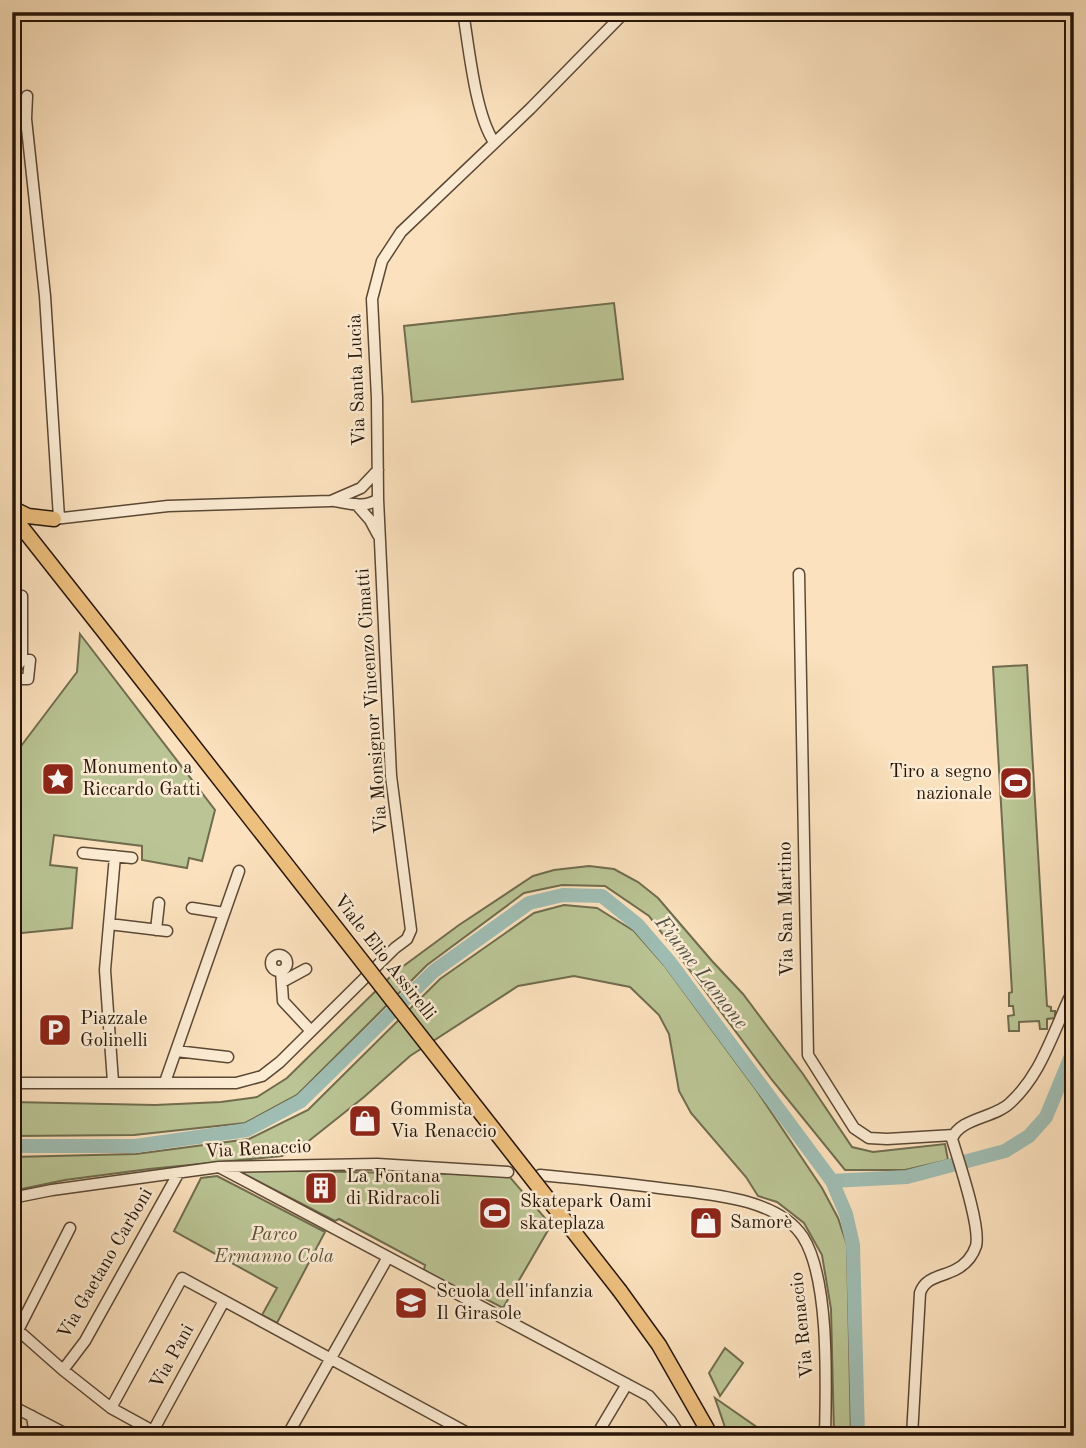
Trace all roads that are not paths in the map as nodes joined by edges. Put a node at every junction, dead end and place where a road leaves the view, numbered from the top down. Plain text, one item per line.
1 (463, 12) edge
2 (625, 12) edge
3 (27, 96) dead end
4 (494, 142) junction
5 (378, 470) junction
6 (378, 499) junction
7 (331, 501) junction
8 (356, 504) junction
9 (12, 508) edge
10 (12, 515) edge
11 (56, 518) junction
12 (12, 527) edge
13 (18, 537) edge
14 (380, 537) junction
15 (40, 551) junction
16 (799, 574) dead end
17 (22, 596) dead end
18 (110, 646) junction
19 (22, 660) junction
20 (12, 672) edge
21 (12, 679) edge
22 (83, 853) dead end
23 (115, 856) junction
24 (132, 858) dead end
25 (239, 871) dead end
26 (159, 903) dead end
27 (192, 908) dead end
28 (224, 913) junction
29 (109, 923) junction
30 (306, 969) dead end
31 (1074, 990) edge
32 (311, 1031) junction
33 (176, 1051) junction
34 (228, 1057) dead end
35 (113, 1082) junction
36 (165, 1082) junction
37 (12, 1083) edge
38 (953, 1137) junction
39 (219, 1167) junction
40 (508, 1172) dead end
41 (177, 1174) junction
42 (540, 1175) dead end
43 (12, 1198) edge
44 (70, 1228) dead end
45 (387, 1257) junction
46 (617, 1293) junction
47 (225, 1301) junction
48 (16, 1328) edge
49 (12, 1342) edge
50 (331, 1359) junction
51 (63, 1370) junction
52 (627, 1384) junction
53 (12, 1406) edge
54 (111, 1408) junction
55 (32, 1416) junction
56 (158, 1433) edge
57 (35, 1436) edge
58 (70, 1436) edge
59 (288, 1436) edge
60 (473, 1436) edge
61 (596, 1436) edge
62 (680, 1436) edge
63 (702, 1436) edge
64 (711, 1436) edge
65 (825, 1436) edge
66 (912, 1436) edge

1 - 4 street
2 - 4 street, Via Santa Lucia
3 - 11 street
4 - 5 street, Via Santa Lucia
5 - 6 street, Via Monsignor Vincenzo Cimatti
5 - 7 street, Via Santa Lucia
6 - 8 street
6 - 14 street, Via Monsignor Vincenzo Cimatti
7 - 8 street
7 - 11 street, Via Santa Lucia
8 - 14 street
9 - 11 main road
10 - 15 main road, Viale Elio Assirelli
11 - 15 main road
12 - 13 main road, Viale Elio Assirelli
13 - 18 main road, Viale Elio Assirelli
14 - 32 street, Via Monsignor Vincenzo Cimatti
15 - 18 main road, Viale Elio Assirelli
16 - 38 street, Via San Martino
17 - 19 street
18 - 46 main road, Viale Elio Assirelli
19 - 20 street
19 - 21 street
22 - 23 street
23 - 24 street
23 - 29 street
25 - 28 street
26 - 29 street
27 - 28 street
28 - 33 street
29 - 35 street
30 - 32 street
31 - 38 street, Via San Martino
32 - 36 street, Via Monsignor Vincenzo Cimatti
33 - 34 street
33 - 36 street
35 - 36 street, Via Monsignor Vincenzo Cimatti
35 - 37 street, Via Monsignor Vincenzo Cimatti
38 - 66 street
39 - 40 street, Via Renaccio
39 - 41 street, Via Renaccio
39 - 45 street
41 - 43 street, Via Renaccio
41 - 51 street, Via Gaetano Carboni
42 - 65 street, Via Renaccio
44 - 48 street
45 - 50 street
45 - 52 street
46 - 63 main road, Viale Elio Assirelli
46 - 64 main road, Viale Elio Assirelli
47 - 50 street
47 - 54 street
47 - 56 street, Via Pani
48 - 49 street
48 - 51 street
50 - 59 street
50 - 60 street
51 - 54 street
52 - 61 street
52 - 62 street
53 - 55 street
54 - 56 street
55 - 57 street
55 - 58 street

